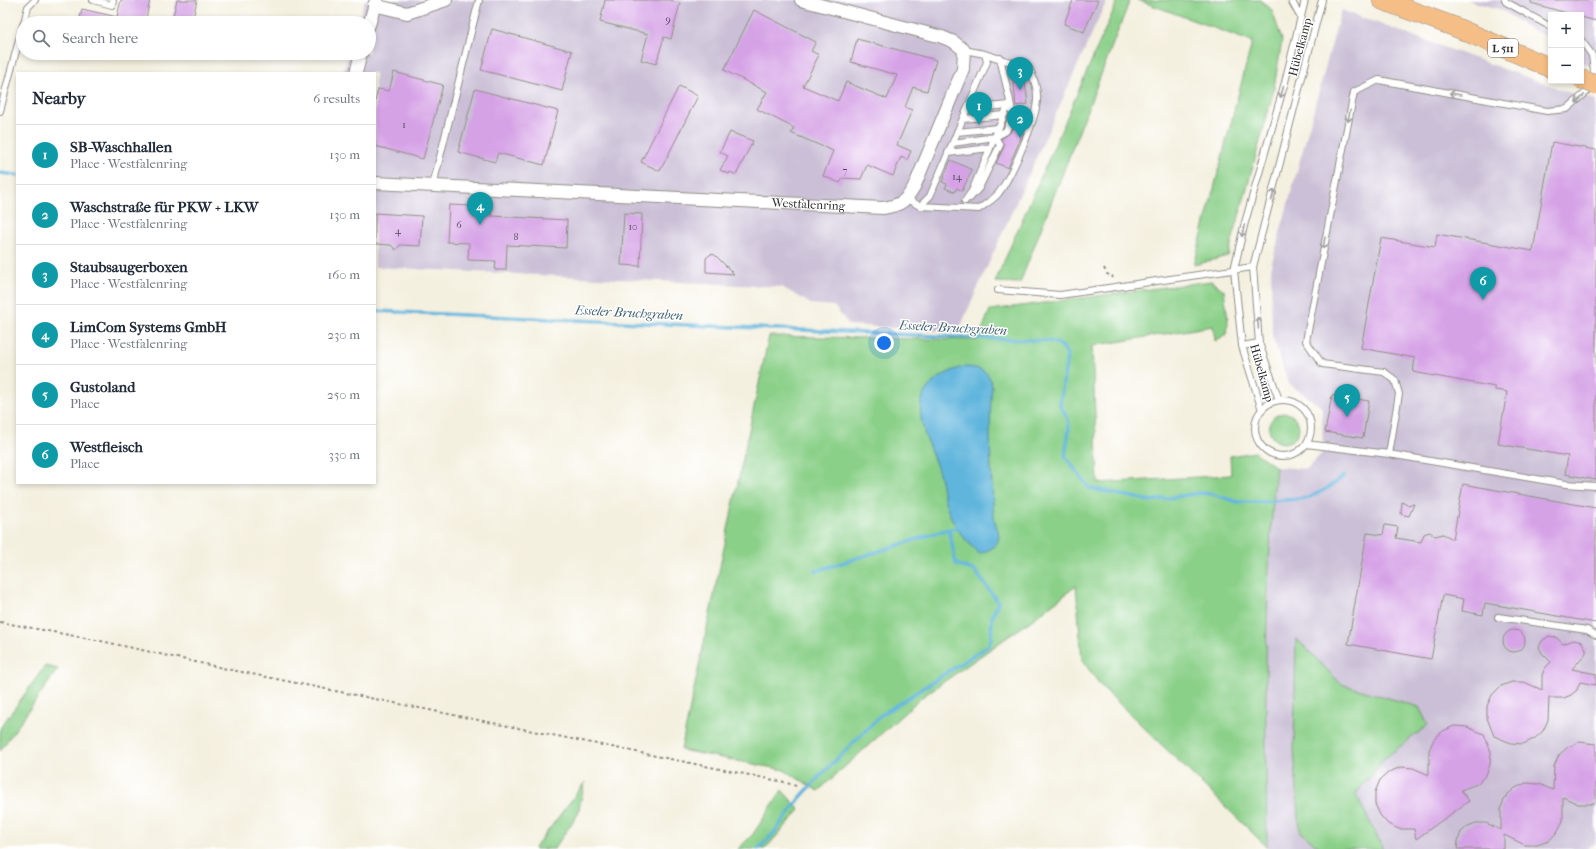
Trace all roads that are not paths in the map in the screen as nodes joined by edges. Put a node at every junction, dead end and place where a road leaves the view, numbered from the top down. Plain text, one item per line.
1 (35, 0) edge
2 (93, 0) edge
3 (113, 0) edge
4 (446, 0) edge
5 (479, 0) edge
6 (801, 0) edge
7 (1292, 0) edge
8 (1305, 0) edge
9 (1322, 0) edge
10 (1382, 0) edge
11 (1505, 0) edge
12 (375, 3) edge
13 (827, 4) edge
14 (25, 16) edge
15 (371, 16) edge
16 (1300, 16) junction
17 (1548, 25) edge
18 (1584, 44) edge
19 (16, 50) edge
20 (964, 50) junction
21 (985, 54) junction
22 (1000, 58) junction
23 (359, 60) edge
24 (1548, 67) edge
25 (356, 72) edge
26 (1584, 81) edge
27 (1596, 85) edge
28 (1009, 103) junction
29 (968, 109) junction
30 (0, 111) edge
31 (1004, 115) junction
32 (963, 119) junction
33 (998, 128) junction
34 (957, 132) junction
35 (995, 137) junction
36 (952, 143) junction
37 (990, 148) junction
38 (948, 153) junction
39 (376, 183) edge
40 (433, 186) junction
41 (907, 200) junction
42 (965, 202) junction
43 (920, 206) junction
44 (960, 209) junction
45 (1253, 267) junction
46 (1234, 270) junction
47 (998, 290) dead end
48 (1259, 343) junction
49 (1242, 346) junction
50 (1278, 400) junction
51 (1262, 410) junction
52 (1306, 444) junction
53 (1389, 454) junction
54 (1596, 486) edge
55 (1498, 617) dead end
56 (1596, 635) edge

1 - 14 lane
2 - 3 lane
4 - 12 street
5 - 40 lane
6 - 13 street
7 - 16 lane
8 - 16 lane, Hübelkamp
45 -> 9 lane, Hübelkamp
10 - 24 main road, L 511
11 - 17 lane
12 - 15 street
13 - 20 street
16 -> 46 lane, Hübelkamp
18 -> 53 lane
19 - 30 lane
20 - 21 lane
20 - 41 street
21 - 22 lane
21 - 29 lane
22 - 28 lane
22 - 44 lane
23 - 25 street
26 - 27 main road, bridge
28 - 29 lane
28 - 31 lane
28 - 35 lane
29 - 32 lane
31 - 32 lane
31 - 33 lane
32 - 34 lane
33 - 34 lane
33 - 35 lane
34 - 36 lane
35 - 36 lane
35 - 37 lane
35 - 42 lane
36 - 38 lane
37 - 38 lane
37 - 42 lane
38 - 43 lane
39 - 40 street, Westfalenring
40 - 41 street, Westfalenring
41 - 43 lane
42 - 44 lane
43 - 44 lane
45 - 46 lane
48 -> 45 lane, Hübelkamp
46 - 47 lane
46 - 49 lane, Hübelkamp
48 - 49 lane
48 - 50 lane, Hübelkamp
49 - 51 lane, Hübelkamp
50 - 51 lane
50 - 52 lane, Hübelkamp
51 - 52 lane, Hübelkamp
52 - 53 lane
53 - 54 lane
55 - 56 lane

